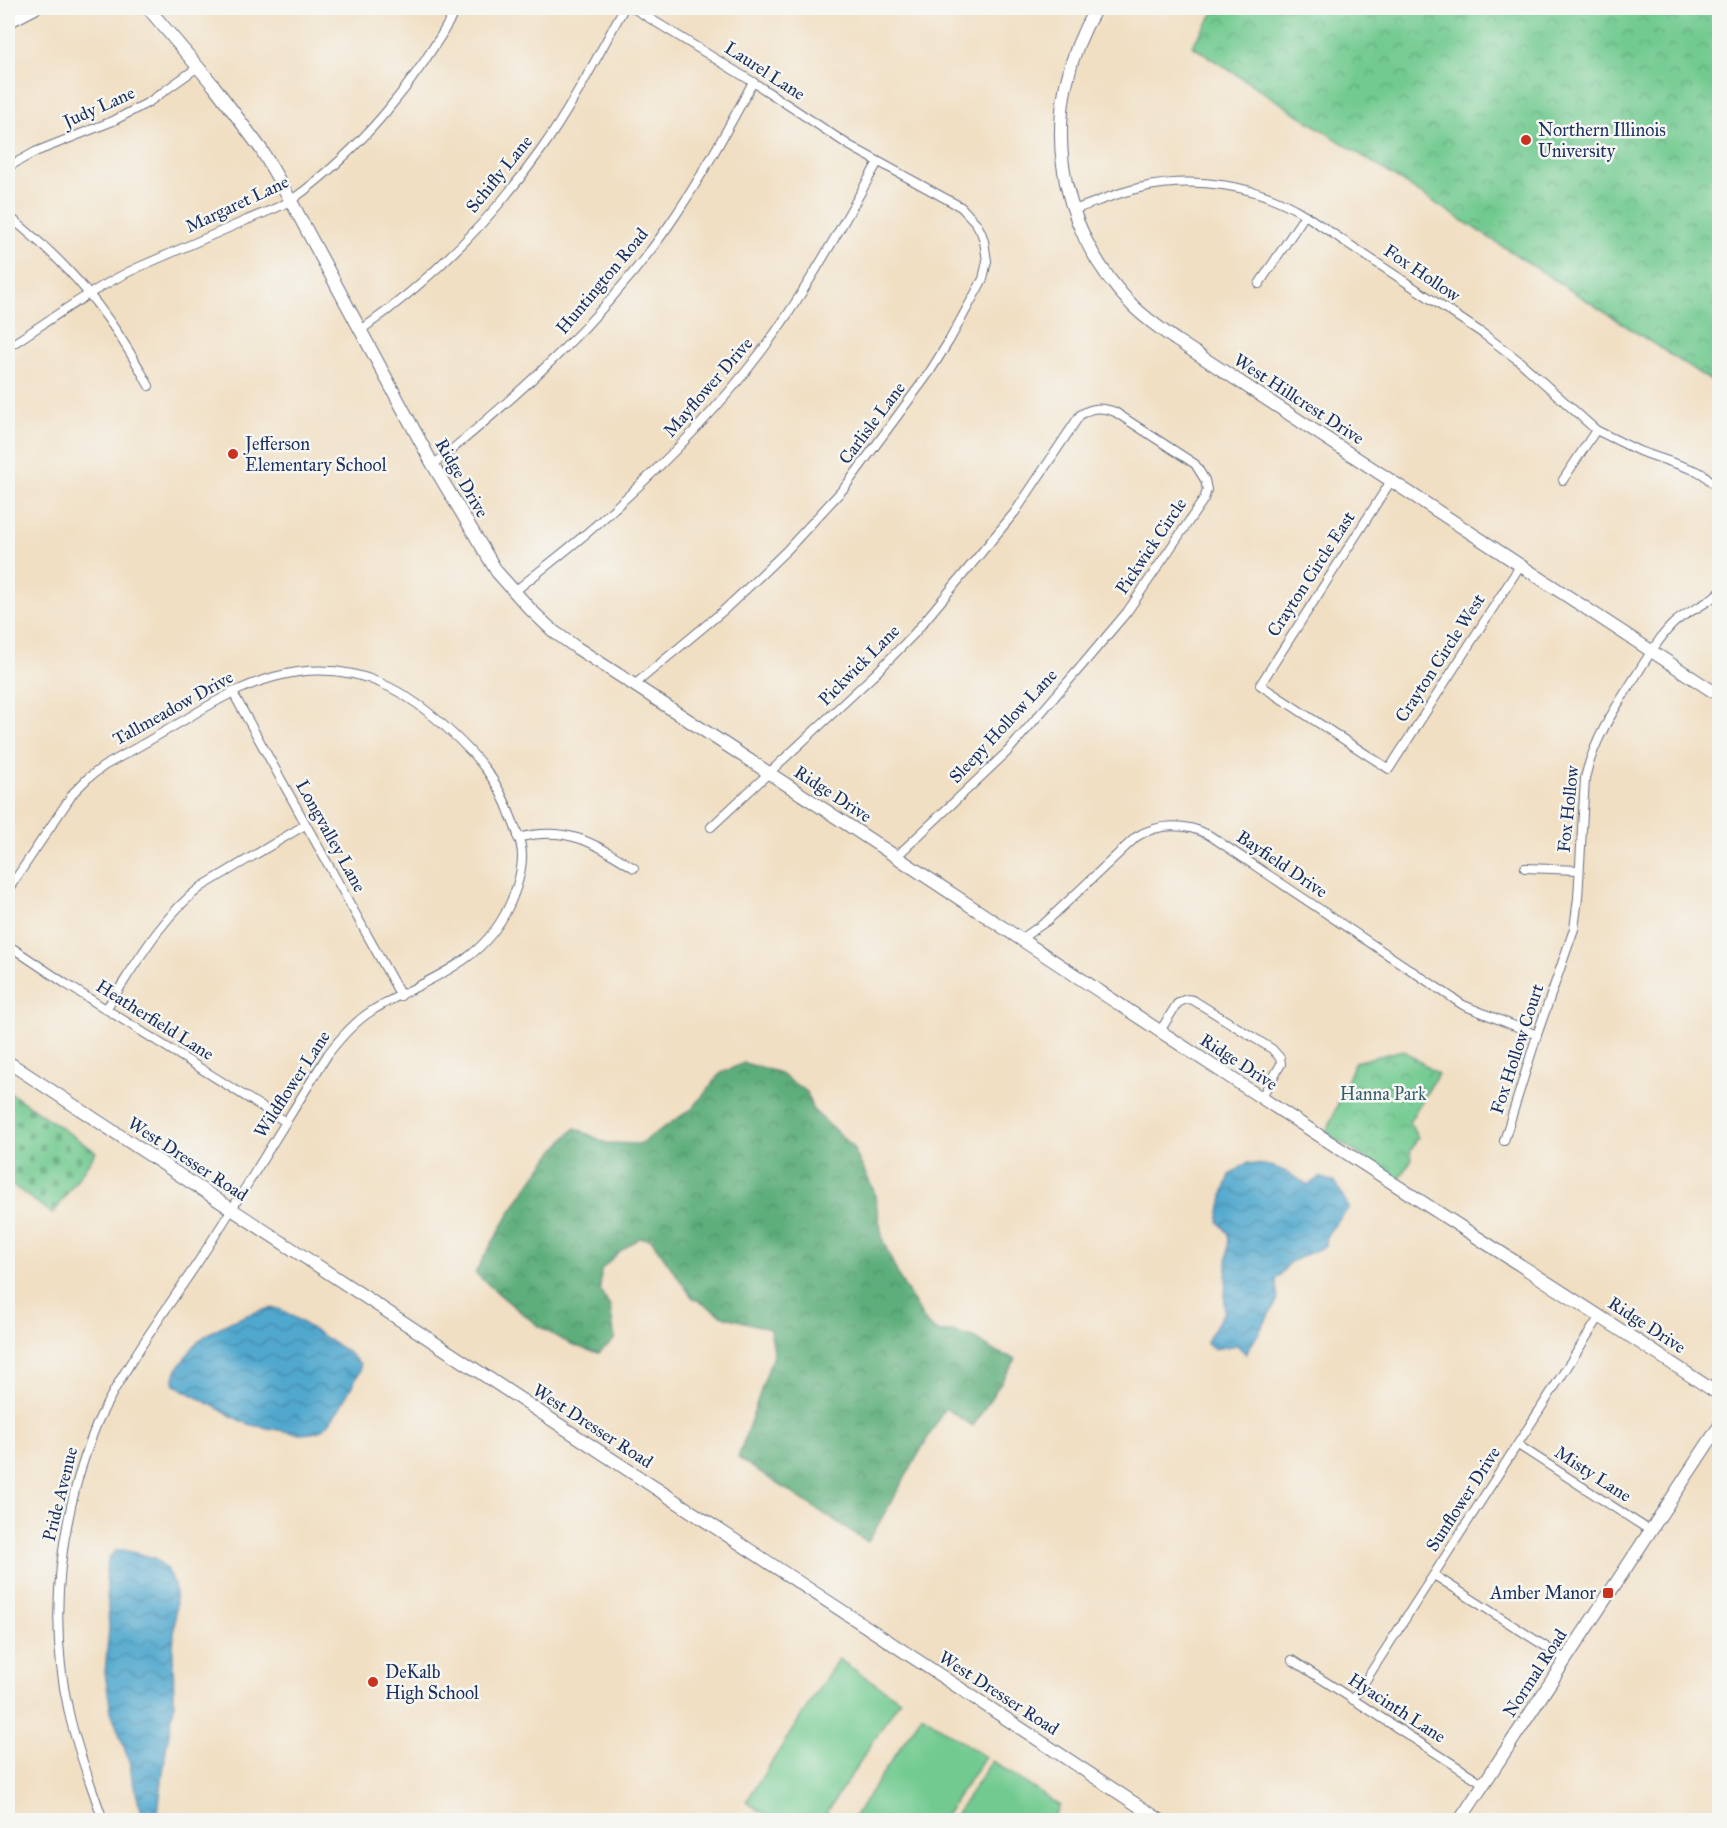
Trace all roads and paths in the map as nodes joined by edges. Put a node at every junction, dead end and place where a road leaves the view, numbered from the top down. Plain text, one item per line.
1 (35, 8) edge
2 (148, 8) edge
3 (457, 8) edge
4 (624, 8) edge
5 (633, 8) edge
6 (1096, 8) edge
7 (8, 22) edge
8 (198, 67) junction
9 (753, 82) junction
10 (878, 162) junction
11 (8, 167) edge
12 (291, 201) junction
13 (1073, 210) junction
14 (8, 214) edge
15 (1305, 215) junction
16 (1259, 284) dead end
17 (90, 294) junction
18 (361, 330) junction
19 (8, 347) edge
20 (149, 386) dead end
21 (1596, 429) junction
22 (433, 465) junction
23 (1563, 480) dead end
24 (1391, 481) junction
25 (1719, 489) edge
26 (1016, 512) joint
27 (1520, 566) junction
28 (1719, 591) edge
29 (514, 592) junction
30 (1126, 612) joint
31 (1651, 651) junction
32 (634, 685) junction
33 (232, 691) junction
34 (1719, 696) edge
35 (1389, 769) joint
36 (769, 774) junction
37 (305, 825) junction
38 (711, 827) dead end
39 (518, 838) junction
40 (897, 856) junction
41 (634, 868) dead end
42 (1525, 868) dead end
43 (1579, 870) junction
44 (8, 890) edge
45 (1021, 939) junction
46 (8, 945) edge
47 (1561, 968) joint
48 (401, 996) junction
49 (106, 1009) junction
50 (1160, 1031) junction
51 (1537, 1035) junction
52 (8, 1062) edge
53 (1261, 1098) junction
54 (286, 1122) junction
55 (1504, 1141) dead end
56 (232, 1209) junction
57 (1600, 1316) junction
58 (1719, 1395) edge
59 (1719, 1425) edge
60 (1518, 1445) junction
61 (1649, 1530) junction
62 (1434, 1575) junction
63 (1565, 1659) junction
64 (1292, 1660) dead end
65 (1353, 1700) junction
66 (1484, 1784) junction
67 (104, 1821) edge
68 (1160, 1821) edge
69 (1460, 1821) edge

1 - 7 street
2 - 8 street, Ridge Drive
3 - 12 street, Margaret Lane
4 - 18 street, Schifly Lane
5 - 9 street, Laurel Lane
6 - 13 street, West Hillcrest Drive
8 - 11 street, Judy Lane
8 - 12 street, Ridge Drive
9 - 10 street, Laurel Lane
9 - 22 street, Huntington Road
10 - 29 street, Mayflower Drive
10 - 32 street, Carlisle Lane
12 - 17 street, Margaret Lane
12 - 18 street, Ridge Drive
13 - 15 street, Fox Hollow
13 - 24 street, West Hillcrest Drive
14 - 17 street
15 - 16 street
15 - 21 street, Fox Hollow
17 - 19 street, Margaret Lane
17 - 20 street
18 - 22 street, Ridge Drive
21 - 23 street
21 - 25 street, Fox Hollow
22 - 29 street, Ridge Drive
24 - 27 street, West Hillcrest Drive
24 - 35 street, Crayton Circle East
26 - 30 street, Pickwick Circle
26 - 36 street, Pickwick Lane
27 - 31 street, West Hillcrest Drive
27 - 35 street, Crayton Circle West
28 - 31 street, Fox Hollow
29 - 32 street, Ridge Drive
30 - 40 street, Sleepy Hollow Lane
31 - 34 street, West Hillcrest Drive
31 - 43 street, Fox Hollow
32 - 36 street, Ridge Drive
33 - 37 street, Longvalley Lane
33 - 39 street, Tallmeadow Drive
33 - 44 street, Tallmeadow Drive
36 - 38 street, Pickwick Lane
36 - 40 street, Ridge Drive
37 - 48 street, Longvalley Lane
37 - 49 street
39 - 41 street
39 - 48 street, Wildflower Lane
40 - 45 street, Ridge Drive
42 - 43 street
43 - 47 street, Fox Hollow
45 - 50 street, Ridge Drive
45 - 51 street, Bayfield Drive
46 - 49 street, Heatherfield Lane
47 - 51 street, Fox Hollow Court
48 - 54 street, Wildflower Lane
49 - 54 street, Heatherfield Lane
50 - 53 street, Ridge Drive
50 - 53 street
51 - 55 street, Fox Hollow Court
52 - 56 street, West Dresser Road
53 - 57 street, Ridge Drive
54 - 56 street, Wildflower Lane
56 - 67 street, Pride Avenue
56 - 68 street, West Dresser Road
57 - 58 street, Ridge Drive
57 - 60 street, Sunflower Drive
59 - 61 street, Normal Road
60 - 61 street, Misty Lane
60 - 62 street, Sunflower Drive
61 - 63 street, Normal Road
62 - 63 street
62 - 65 street, Sunflower Drive
63 - 66 street, Normal Road
64 - 65 street, Hyacinth Lane
65 - 66 street, Hyacinth Lane
66 - 69 street, Normal Road

